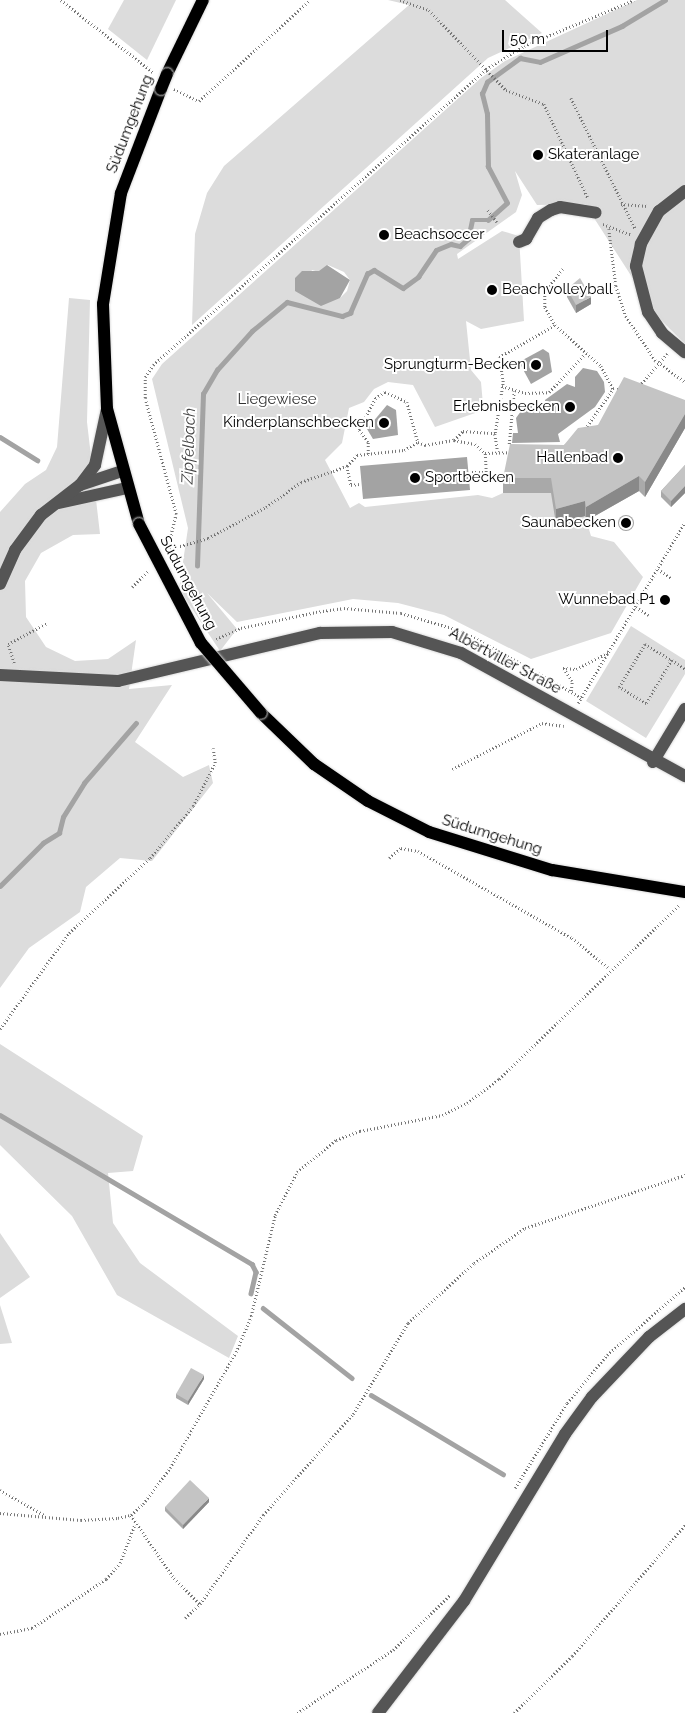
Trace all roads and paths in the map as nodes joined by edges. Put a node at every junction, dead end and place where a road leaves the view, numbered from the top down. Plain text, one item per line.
1 (61, 0) edge
2 (203, 0) edge
3 (310, 0) edge
4 (400, 0) edge
5 (634, 0) edge
6 (147, 67) dead end
7 (486, 69) junction
8 (176, 90) dead end
9 (570, 98) dead end
10 (685, 191) edge
11 (620, 204) junction
12 (664, 207) junction
13 (488, 210) dead end
14 (596, 213) junction
15 (498, 222) dead end
16 (643, 239) junction
17 (519, 242) dead end
18 (563, 269) dead end
19 (555, 325) junction
20 (685, 352) edge
21 (584, 355) junction
22 (659, 363) dead end
23 (502, 386) junction
24 (612, 389) junction
25 (625, 389) edge
26 (514, 391) junction
27 (635, 392) edge
28 (107, 409) junction
29 (583, 430) edge
30 (495, 433) junction
31 (454, 440) junction
32 (418, 442) junction
33 (510, 444) edge
34 (498, 452) junction
35 (518, 452) edge
36 (485, 453) junction
37 (368, 454) junction
38 (347, 466) junction
39 (122, 470) junction
40 (472, 472) dead end
41 (359, 484) dead end
42 (80, 485) junction
43 (127, 488) junction
44 (54, 505) junction
45 (685, 522) edge
46 (679, 532) junction
47 (685, 536) edge
48 (170, 550) junction
49 (163, 556) dead end
50 (151, 568) dead end
51 (658, 569) junction
52 (671, 578) dead end
53 (0, 584) edge
54 (132, 587) dead end
55 (636, 607) junction
56 (650, 615) dead end
57 (48, 623) dead end
58 (608, 653) junction
59 (672, 660) junction
60 (14, 662) dead end
61 (685, 669) edge
62 (0, 675) edge
63 (571, 691) dead end
64 (582, 698) dead end
65 (685, 709) edge
66 (568, 726) dead end
67 (213, 748) dead end
68 (653, 762) junction
69 (452, 769) dead end
70 (685, 776) edge
71 (389, 858) dead end
72 (685, 892) edge
73 (685, 900) edge
74 (610, 970) junction
75 (0, 1029) edge
76 (685, 1176) edge
77 (685, 1287) edge
78 (685, 1309) edge
79 (0, 1490) edge
80 (510, 1496) dead end
81 (0, 1513) edge
82 (131, 1515) junction
83 (45, 1516) junction
84 (134, 1525) junction
85 (685, 1525) edge
86 (457, 1586) dead end
87 (200, 1604) junction
88 (185, 1618) dead end
89 (0, 1634) edge
90 (297, 1713) edge
91 (378, 1713) edge
92 (514, 1713) edge

1 - 6 path
2 - 28 main road, Südumgehung, bridge
3 - 8 path
4 - 7 path
5 - 7 path
7 - 14 path
7 - 48 path
9 - 11 path
10 - 12 street
11 - 12 path
11 - 16 path
12 - 16 street
13 - 15 path
14 - 16 path
14 - 17 street
16 - 20 street
18 - 19 path
19 - 21 path
19 - 23 path
21 - 24 path
21 - 26 path
22 - 27 path
23 - 26 path
23 - 30 path
24 - 25 path
24 - 29 path
26 - 33 path
28 - 39 main road, Südumgehung
28 - 42 street
30 - 31 path
30 - 34 path
31 - 32 path
31 - 36 path
32 - 37 path
32 - 37 path
34 - 35 path
34 - 36 path
36 - 40 path
37 - 38 path
38 - 41 path
38 - 48 path
39 - 42 street
39 - 43 main road, Südumgehung
42 - 44 street
43 - 44 street
43 - 72 main road, Südumgehung, bridge
44 - 53 street
45 - 46 path
46 - 47 path
46 - 51 path
48 - 49 path
50 - 54 path
51 - 52 path
51 - 55 path
55 - 56 path
55 - 58 path
57 - 60 path
58 - 63 path
58 - 64 path
59 - 59 path
59 - 61 path
62 - 68 street, Albertviller Straße
65 - 68 street
66 - 69 path
67 - 75 path
68 - 70 street, Albertviller Straße
71 - 74 path
73 - 74 path
74 - 82 path
76 - 87 path
77 - 80 path
78 - 91 street
79 - 83 path
81 - 83 path
82 - 83 path
82 - 84 path
84 - 87 path
84 - 89 path
85 - 92 path
86 - 90 path
87 - 88 path

